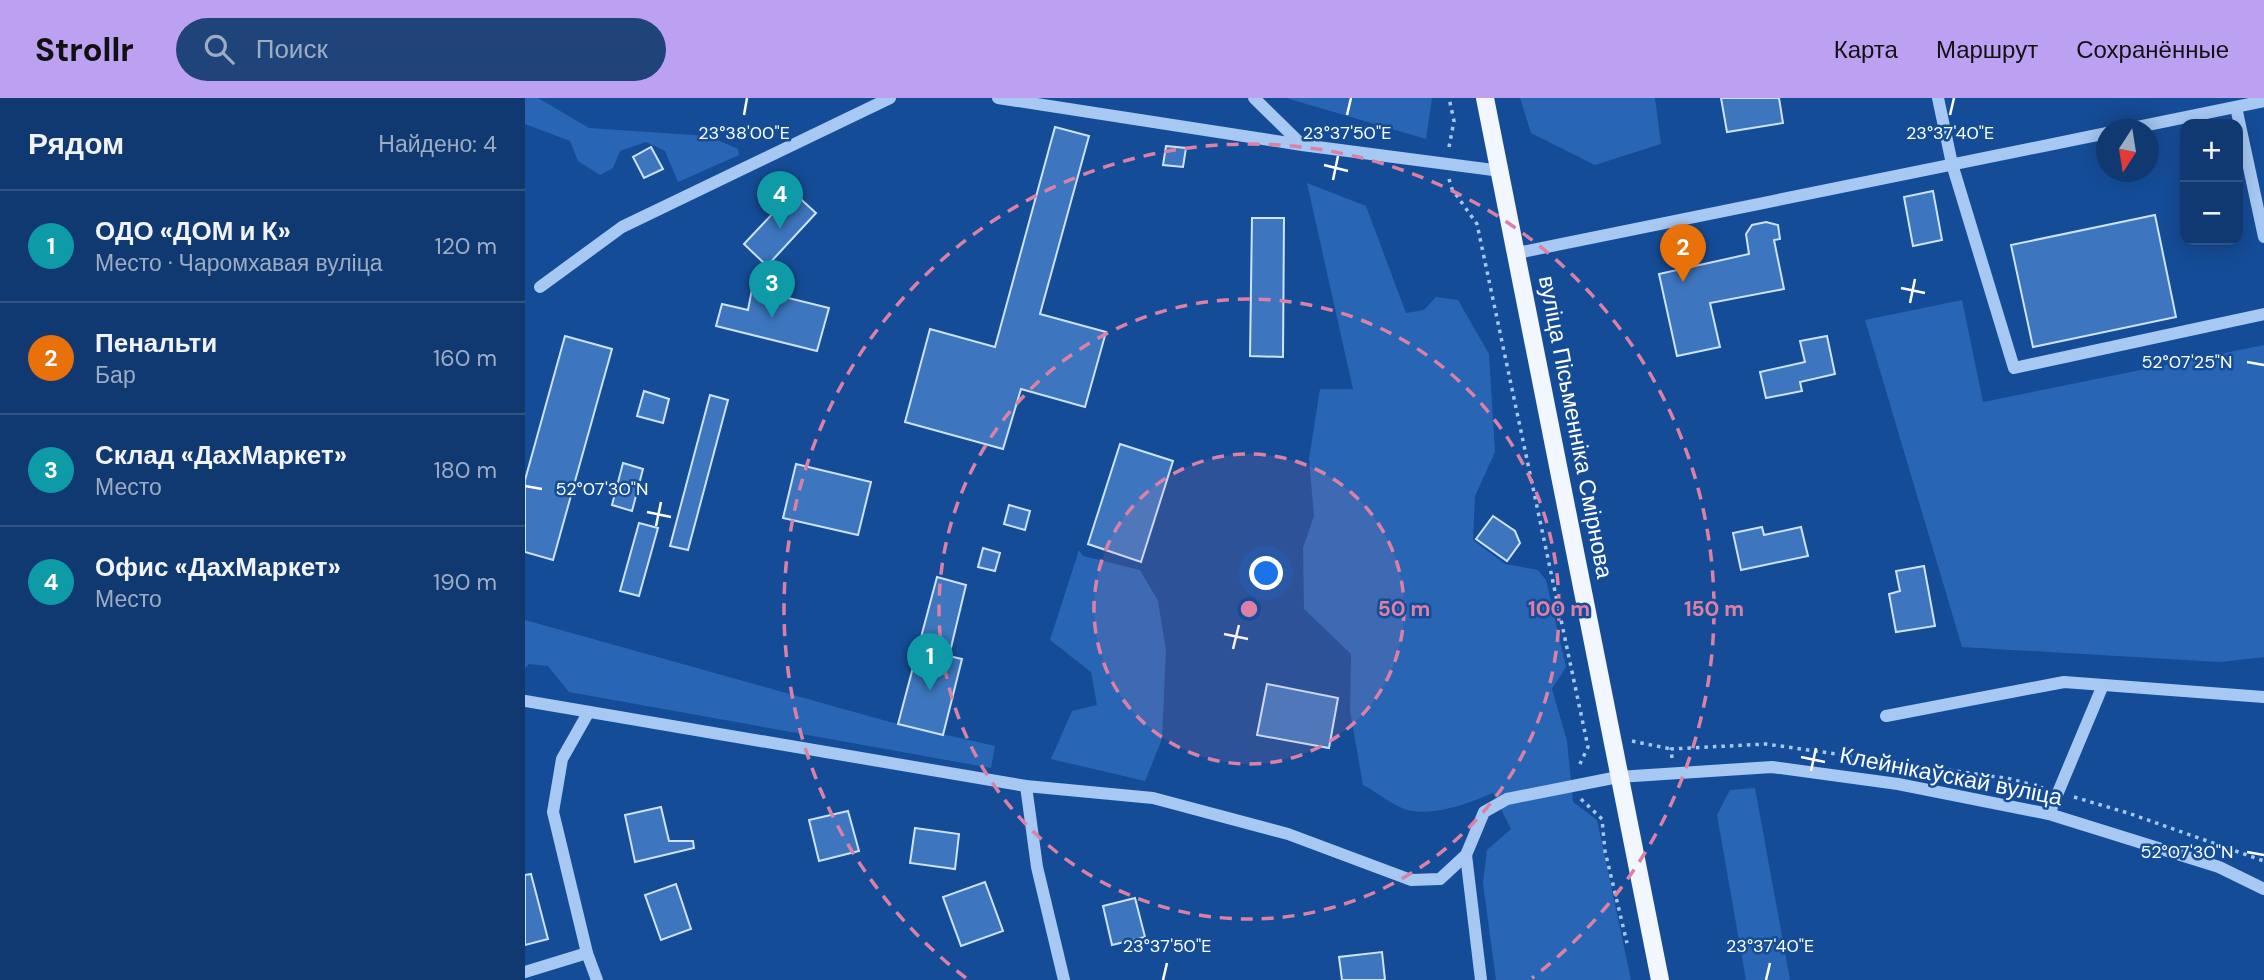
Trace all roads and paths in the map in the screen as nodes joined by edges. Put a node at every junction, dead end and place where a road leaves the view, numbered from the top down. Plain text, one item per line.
1 (890, 98) edge
2 (998, 98) edge
3 (1254, 98) edge
4 (1449, 98) edge
5 (1485, 98) edge
6 (1938, 98) edge
7 (2264, 101) edge
8 (2235, 107) junction
9 (2159, 123) edge
10 (2096, 135) edge
11 (1302, 145) junction
12 (1446, 164) junction
13 (1952, 164) junction
14 (1501, 171) junction
15 (2264, 237) edge
16 (1517, 253) junction
17 (540, 287) dead end
18 (2264, 314) edge
19 (2103, 685) junction
20 (2264, 697) edge
21 (525, 701) edge
22 (588, 713) junction
23 (1886, 716) dead end
24 (1629, 740) dead end
25 (1671, 749) dead end
26 (1618, 777) junction
27 (1578, 785) junction
28 (1026, 786) junction
29 (2049, 814) junction
30 (1466, 855) junction
31 (2264, 889) edge
32 (1627, 943) dead end
33 (587, 953) junction
34 (525, 972) edge
35 (597, 980) edge
36 (1065, 980) edge
37 (1481, 980) edge
38 (1660, 980) edge

1 - 17 street
2 - 11 street
3 - 11 street
4 - 12 path
5 - 14 main road, вуліца Пісьменніка Смірнова
6 - 13 street
7 - 8 street
8 - 9 street
8 - 15 street
10 - 13 street
11 - 12 street
12 - 14 street
12 - 27 path
13 - 16 street
13 - 18 street
14 - 16 main road, вуліца Пісьменніка Смірнова
16 - 26 main road, вуліца Пісьменніка Смірнова
19 - 20 street
19 - 23 street
19 - 29 street
21 - 22 street
22 - 28 street
22 - 33 street
24 - 25 path
26 - 27 street, Клейнікаўскай вуліца
26 - 29 street, Клейнікаўскай вуліца
26 - 38 main road, вуліца Пісьменніка Смірнова
27 - 30 street, Клейнікаўскай вуліца
27 - 32 path
28 - 30 street
28 - 36 street
29 - 31 street, Клейнікаўскай вуліца
30 - 37 street
33 - 34 street
33 - 35 street

